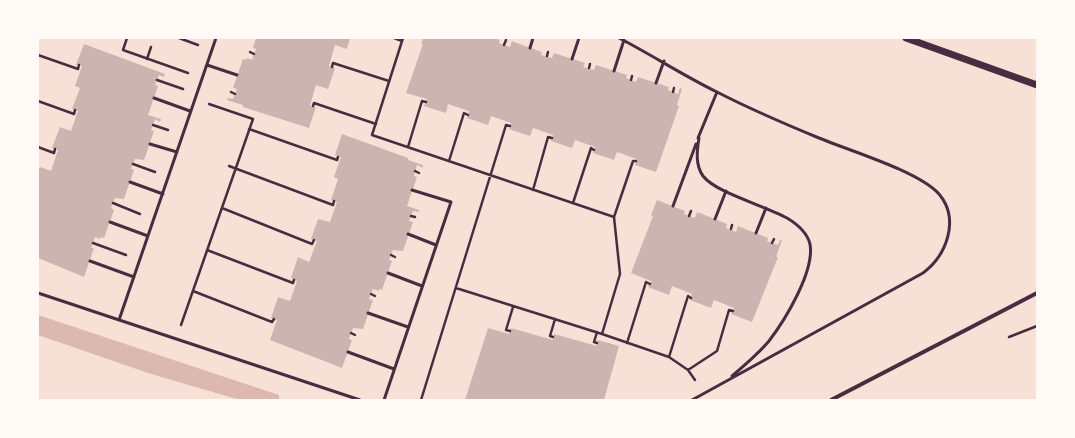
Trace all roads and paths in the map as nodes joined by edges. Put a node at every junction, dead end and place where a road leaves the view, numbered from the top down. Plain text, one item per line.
1 (128, 38) edge
2 (179, 38) edge
3 (216, 38) edge
4 (394, 38) edge
5 (533, 38) edge
6 (579, 38) edge
7 (620, 38) edge
8 (906, 38) edge
9 (403, 39) edge
10 (506, 40) dead end
11 (624, 40) junction
12 (190, 42) dead end
13 (504, 45) dead end
14 (151, 47) dead end
15 (530, 48) dead end
16 (250, 52) dead end
17 (548, 52) dead end
18 (254, 54) dead end
19 (38, 55) edge
20 (546, 56) dead end
21 (147, 59) junction
22 (572, 59) dead end
23 (664, 61) junction
24 (206, 64) junction
25 (590, 64) dead end
26 (79, 65) dead end
27 (332, 67) dead end
28 (588, 68) dead end
29 (614, 71) dead end
30 (238, 75) dead end
31 (632, 76) dead end
32 (202, 78) junction
33 (157, 80) dead end
34 (631, 80) dead end
35 (389, 82) junction
36 (656, 83) dead end
37 (1036, 85) edge
38 (674, 88) dead end
39 (231, 92) dead end
40 (673, 92) dead end
41 (717, 92) junction
42 (196, 93) junction
43 (235, 94) dead end
44 (154, 98) dead end
45 (194, 99) junction
46 (38, 101) edge
47 (426, 102) dead end
48 (313, 106) dead end
49 (75, 110) dead end
50 (190, 111) junction
51 (468, 114) dead end
52 (376, 124) junction
53 (153, 125) dead end
54 (510, 126) dead end
55 (157, 127) dead end
56 (249, 129) junction
57 (552, 138) dead end
58 (698, 138) junction
59 (150, 144) dead end
60 (38, 147) edge
61 (408, 147) junction
62 (55, 149) dead end
63 (594, 150) dead end
64 (177, 152) junction
65 (338, 156) dead end
66 (449, 161) junction
67 (636, 161) dead end
68 (132, 164) dead end
69 (137, 165) dead end
70 (229, 166) dead end
71 (236, 169) junction
72 (415, 171) dead end
73 (419, 173) dead end
74 (491, 175) junction
75 (130, 182) dead end
76 (412, 190) dead end
77 (533, 190) junction
78 (726, 191) junction
79 (163, 194) junction
80 (334, 201) dead end
81 (113, 203) dead end
82 (573, 203) junction
83 (673, 206) dead end
84 (222, 208) junction
85 (766, 208) junction
86 (691, 211) dead end
87 (411, 216) dead end
88 (689, 216) dead end
89 (415, 217) dead end
90 (614, 217) junction
91 (154, 220) junction
92 (715, 220) dead end
93 (110, 222) dead end
94 (732, 225) dead end
95 (731, 229) dead end
96 (756, 233) dead end
97 (408, 234) dead end
98 (148, 236) junction
99 (774, 239) dead end
100 (205, 240) dead end
101 (314, 240) dead end
102 (210, 242) junction
103 (93, 243) dead end
104 (772, 243) dead end
105 (436, 245) junction
106 (207, 250) junction
107 (391, 255) dead end
108 (395, 256) dead end
109 (140, 260) junction
110 (90, 261) dead end
111 (388, 274) dead end
112 (134, 277) junction
113 (294, 280) dead end
114 (650, 284) dead end
115 (422, 286) junction
116 (456, 288) junction
117 (193, 291) junction
118 (38, 293) edge
119 (371, 294) dead end
120 (1037, 294) edge
121 (375, 296) dead end
122 (691, 298) dead end
123 (513, 306) junction
124 (733, 311) dead end
125 (368, 313) dead end
126 (274, 319) dead end
127 (555, 319) junction
128 (119, 320) junction
129 (1037, 326) edge
130 (408, 327) junction
131 (510, 331) dead end
132 (597, 332) junction
133 (351, 333) dead end
134 (602, 334) junction
135 (355, 335) dead end
136 (553, 337) dead end
137 (1008, 337) dead end
138 (176, 339) junction
139 (597, 343) dead end
140 (627, 343) junction
141 (348, 352) dead end
142 (669, 357) junction
143 (394, 369) junction
144 (688, 370) junction
145 (728, 380) junction
146 (702, 394) junction
147 (360, 400) edge
148 (384, 400) edge
149 (421, 400) edge
150 (692, 400) edge
151 (831, 400) edge

1 - 21 path
2 - 12 path
3 - 24 lane
4 - 9 path
5 - 15 lane
6 - 22 lane
7 - 11 lane
8 - 37 street
9 - 35 path
10 - 13 path
11 - 23 lane
11 - 29 lane
14 - 21 path
16 - 18 path
17 - 20 path
19 - 26 path
21 - 32 path
23 - 36 lane
23 - 41 lane
24 - 30 lane
24 - 32 lane
25 - 28 path
27 - 35 path
31 - 34 path
32 - 42 lane
33 - 42 path
35 - 52 path
38 - 40 path
39 - 43 path
41 - 58 lane
41 - 145 lane
42 - 45 lane
44 - 50 lane
45 - 50 lane
45 - 56 path
46 - 49 path
47 - 61 path
48 - 52 path
50 - 64 lane
51 - 66 path
52 - 61 path
53 - 55 path
54 - 74 path
56 - 65 path
56 - 71 path
57 - 77 path
58 - 78 lane
58 - 83 lane
59 - 64 lane
60 - 62 path
61 - 66 path
63 - 82 path
64 - 79 lane
66 - 74 path
67 - 90 path
68 - 69 path
70 - 71 path
71 - 80 path
71 - 84 path
72 - 73 path
74 - 77 path
74 - 116 path
75 - 79 lane
76 - 105 lane
77 - 82 path
78 - 85 lane
78 - 92 lane
79 - 91 lane
81 - 91 path
82 - 90 path
84 - 101 path
84 - 102 path
85 - 96 lane
85 - 145 lane
86 - 88 path
87 - 89 path
90 - 134 path
91 - 98 lane
93 - 98 lane
94 - 95 path
97 - 105 lane
98 - 109 lane
99 - 104 path
100 - 102 path
102 - 106 path
103 - 109 path
105 - 115 lane
106 - 113 path
106 - 117 path
107 - 108 path
109 - 112 lane
110 - 112 lane
111 - 115 lane
112 - 128 lane
114 - 140 path
115 - 130 lane
116 - 123 path
116 - 149 path
117 - 126 path
117 - 138 path
118 - 128 lane
119 - 121 path
120 - 151 street
122 - 142 path
123 - 127 path
123 - 131 path
124 - 144 path
125 - 130 lane
127 - 132 path
127 - 136 path
128 - 138 lane
129 - 137 path
130 - 143 lane
132 - 134 path
132 - 139 path
133 - 135 path
134 - 140 path
138 - 147 lane
140 - 142 path
141 - 143 lane
142 - 144 path
143 - 148 lane
144 - 146 path
145 - 146 lane
146 - 150 lane

